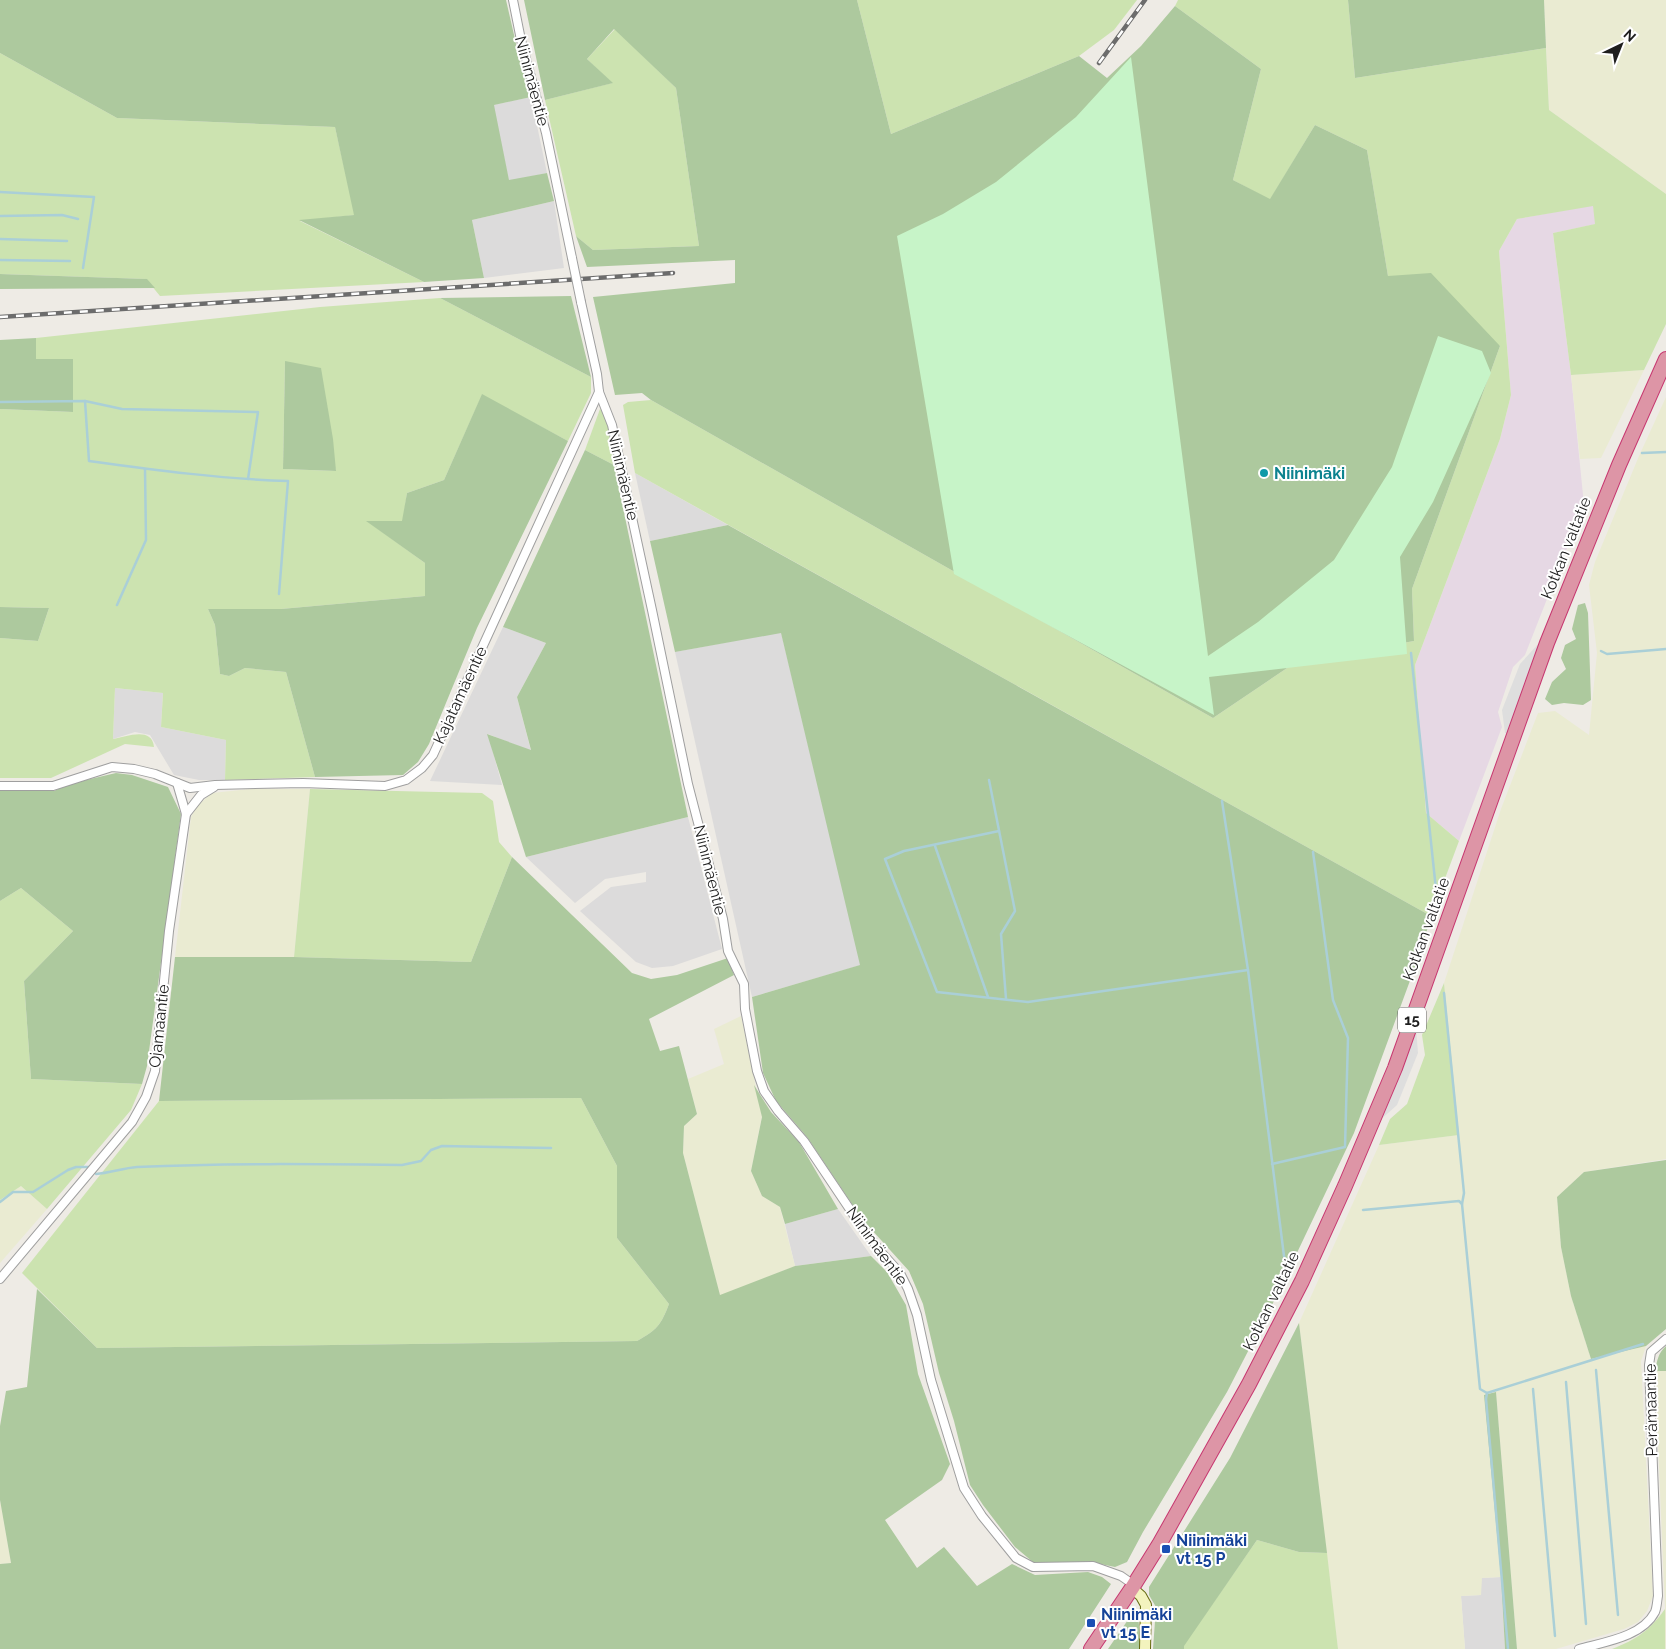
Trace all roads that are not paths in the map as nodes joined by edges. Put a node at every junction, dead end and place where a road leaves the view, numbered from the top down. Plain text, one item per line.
1 (513, 0) edge
2 (1666, 359) edge
3 (599, 392) junction
4 (177, 783) junction
5 (215, 785) junction
6 (0, 786) edge
7 (186, 814) junction
8 (0, 1279) edge
9 (1666, 1339) edge
10 (1133, 1587) junction
11 (1091, 1649) edge
12 (1146, 1649) edge
13 (1579, 1649) edge

1 - 3 street, Niinimäentie, bridge
2 - 10 highway, Kotkan valtatie / 15
3 - 5 street, Kajatamäentie
3 - 10 street, Niinimäentie
4 - 5 street, Kajatamäentie
4 - 6 street, Kajatamäentie
4 - 7 street, Ojamaantie
5 - 7 street
7 - 8 street, Ojamaantie
9 - 13 street, Perämaantie
10 - 11 highway, Kotkan valtatie / 15
10 - 12 street

